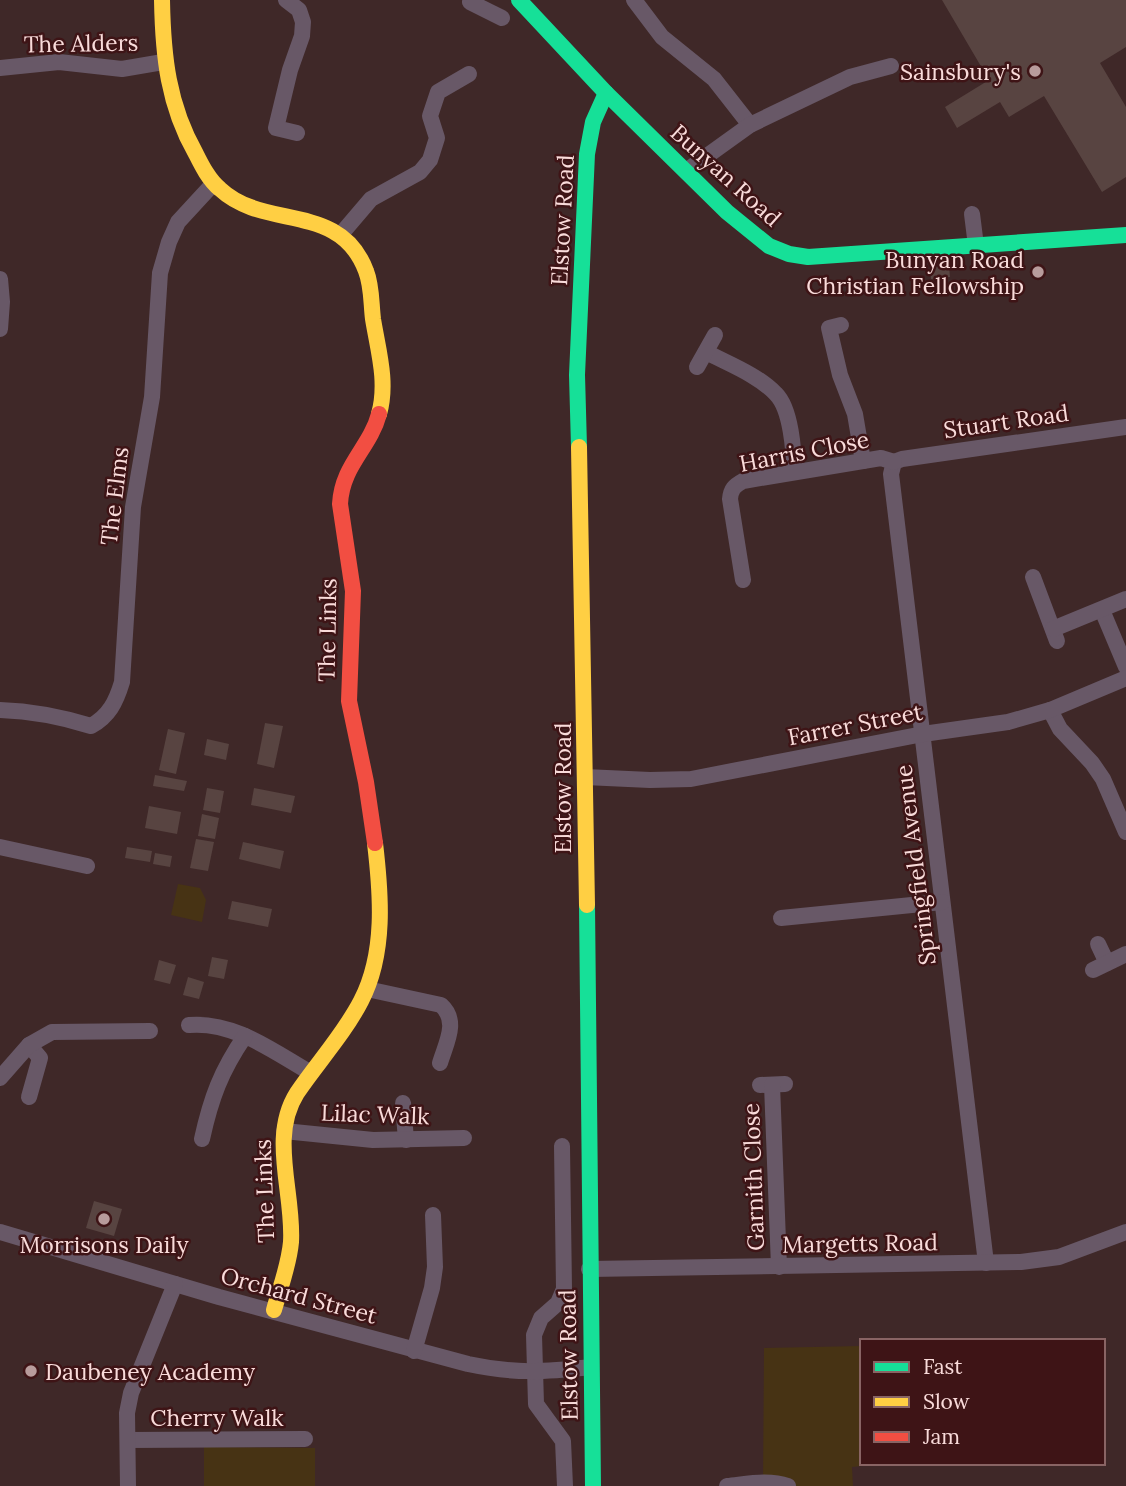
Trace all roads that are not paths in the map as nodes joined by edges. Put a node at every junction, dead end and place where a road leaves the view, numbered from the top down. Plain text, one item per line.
1 (162, 0) edge
2 (286, 0) edge
3 (471, 0) edge
4 (519, 0) edge
5 (637, 1) edge
6 (502, 18) dead end
7 (163, 62) junction
8 (891, 66) dead end
9 (0, 68) edge
10 (469, 74) dead end
11 (606, 93) junction
12 (750, 125) junction
13 (297, 132) dead end
14 (686, 171) junction
15 (213, 184) junction
16 (972, 214) dead end
17 (342, 233) junction
18 (1126, 235) edge
19 (976, 246) junction
20 (0, 279) edge
21 (841, 326) dead end
22 (0, 329) edge
23 (715, 335) dead end
24 (706, 352) junction
25 (697, 367) dead end
26 (1126, 427) edge
27 (863, 461) junction
28 (894, 462) junction
29 (794, 472) junction
30 (1032, 577) dead end
31 (743, 580) dead end
32 (1126, 599) edge
33 (1102, 610) junction
34 (1126, 667) edge
35 (1126, 678) edge
36 (0, 710) edge
37 (1050, 710) junction
38 (923, 734) junction
39 (585, 777) junction
40 (1126, 832) edge
41 (0, 847) edge
42 (87, 866) dead end
43 (942, 902) junction
44 (781, 918) dead end
45 (1098, 944) dead end
46 (1126, 954) edge
47 (368, 989) junction
48 (189, 1025) dead end
49 (150, 1031) dead end
50 (245, 1036) junction
51 (29, 1045) junction
52 (440, 1063) dead end
53 (311, 1073) junction
54 (0, 1078) edge
55 (773, 1085) dead end
56 (29, 1097) dead end
57 (403, 1103) dead end
58 (284, 1131) junction
59 (464, 1138) dead end
60 (202, 1139) dead end
61 (407, 1140) junction
62 (562, 1146) dead end
63 (433, 1216) dead end
64 (0, 1232) edge
65 (1126, 1232) edge
66 (986, 1263) junction
67 (779, 1267) junction
68 (589, 1269) junction
69 (175, 1284) junction
70 (274, 1310) junction
71 (414, 1351) junction
72 (591, 1367) junction
73 (536, 1372) junction
74 (305, 1439) dead end
75 (129, 1440) junction
76 (128, 1486) edge
77 (565, 1486) edge
78 (593, 1486) edge
79 (727, 1486) edge
80 (788, 1486) edge

1 - 7 street
2 - 13 street
3 - 6 street
4 - 11 street, Bunyan Road
5 - 12 street
7 - 9 street, The Alders
7 - 15 street
8 - 12 street
10 - 17 street
11 - 14 street, Bunyan Road
11 - 39 street, Elstow Road
12 - 14 street
14 - 19 street, Bunyan Road
15 - 17 street
15 - 36 street, The Elms
16 - 19 street
17 - 47 street, The Links
18 - 19 street, Bunyan Road
20 - 22 street
21 - 27 street
23 - 24 street
24 - 25 street
24 - 29 street
26 - 28 street, Stuart Road
27 - 28 street, Harris Close
27 - 29 street, Harris Close
28 - 38 street, Springfield Avenue
29 - 31 street, Harris Close
30 - 33 street
32 - 33 street
33 - 34 street
35 - 37 street, Farrer Street
37 - 38 street, Farrer Street
37 - 40 street
38 - 39 street, Farrer Street
38 - 43 street, Springfield Avenue
39 - 68 street, Elstow Road
41 - 42 street
43 - 44 street
43 - 66 street, Springfield Avenue
45 - 46 street
47 - 52 street
47 - 53 street, The Links
48 - 50 street
49 - 51 street
50 - 53 street
50 - 60 street
51 - 54 street
51 - 56 street
53 - 58 street, The Links
55 - 67 street, Garnith Close
57 - 61 street
58 - 61 street, Lilac Walk
58 - 70 street, The Links
59 - 61 street, Lilac Walk
62 - 73 street
63 - 71 street
64 - 69 street, Orchard Street
65 - 66 street, Margetts Road
66 - 67 street, Margetts Road
67 - 68 street, Margetts Road
68 - 72 street, Elstow Road
69 - 70 street, Orchard Street
69 - 75 street
70 - 71 street, Orchard Street
71 - 73 street, Orchard Street
72 - 73 street, Orchard Street
72 - 78 street, Elstow Road
73 - 77 street
74 - 75 street, Cherry Walk
75 - 76 street
79 - 80 street

